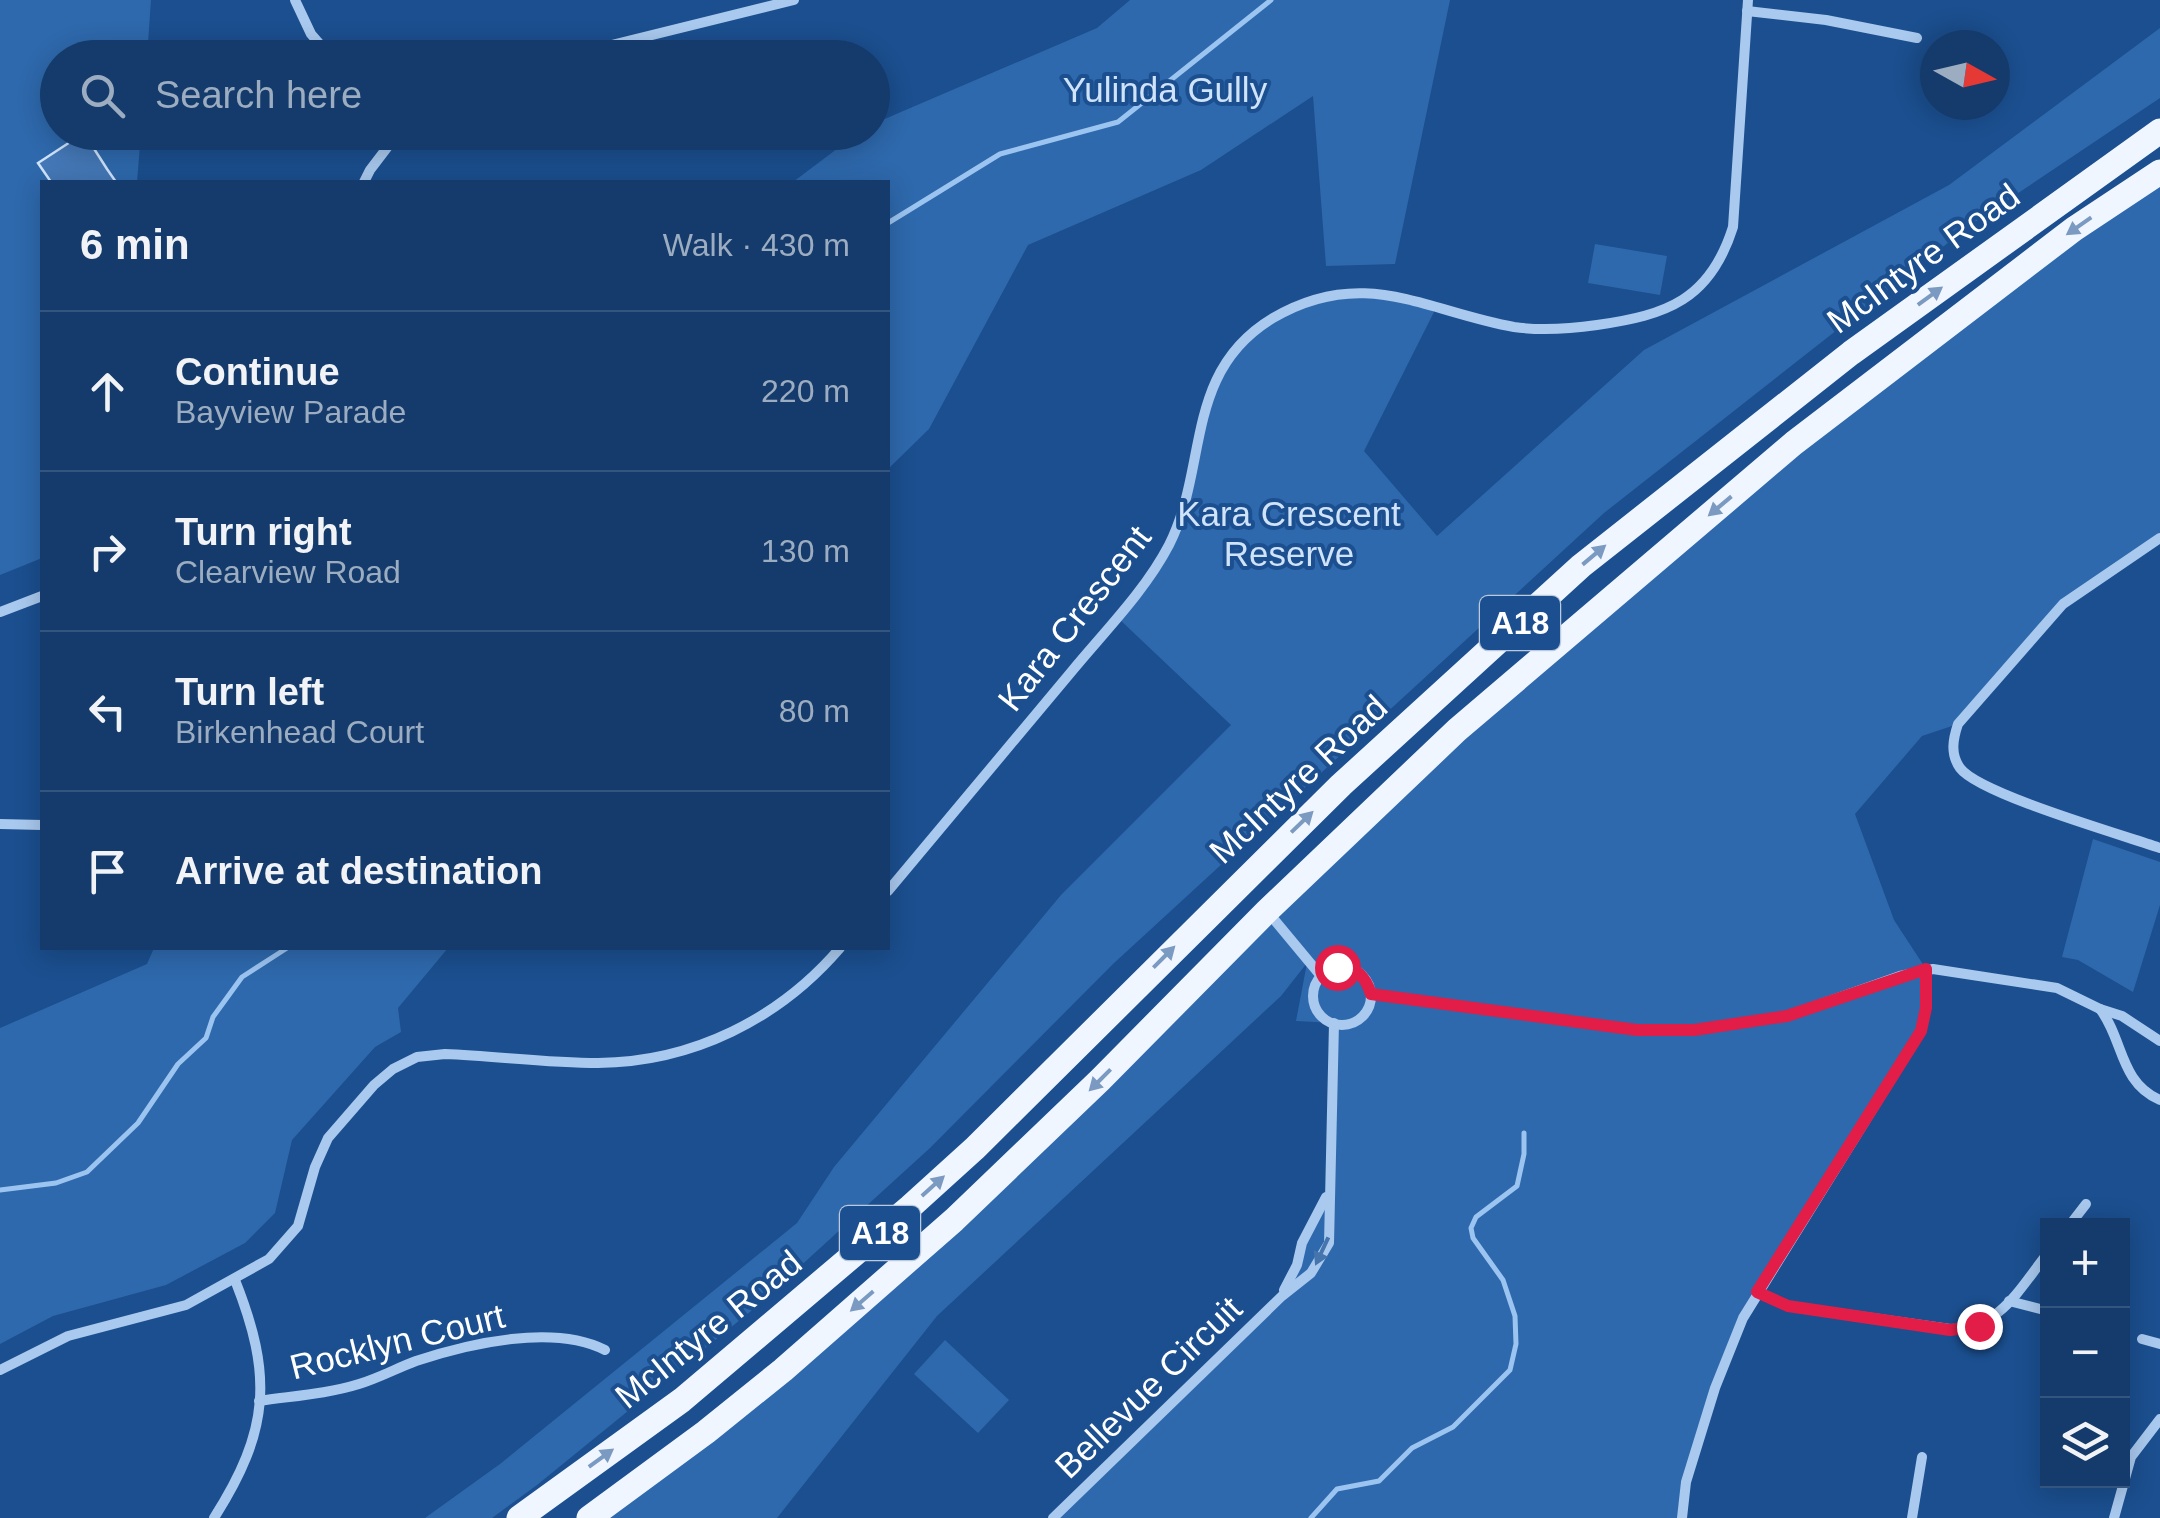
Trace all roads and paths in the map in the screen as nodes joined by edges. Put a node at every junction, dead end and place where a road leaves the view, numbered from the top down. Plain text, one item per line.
1 (295, 0) edge
2 (794, 0) edge
3 (1748, 5) edge
4 (1917, 38) dead end
5 (316, 40) edge
6 (632, 40) edge
7 (2160, 131) edge
8 (385, 150) edge
9 (2160, 172) edge
10 (365, 180) edge
11 (2160, 538) edge
12 (40, 597) edge
13 (0, 612) edge
14 (0, 824) edge
15 (40, 825) edge
16 (2160, 848) edge
17 (1270, 852) junction
18 (890, 889) edge
19 (1266, 911) junction
20 (1207, 914) junction
21 (838, 950) edge
22 (1926, 969) junction
23 (1321, 976) junction
24 (1371, 994) junction
25 (2100, 1009) junction
26 (1334, 1023) junction
27 (2160, 1041) edge
28 (2160, 1100) edge
29 (1329, 1192) junction
30 (2086, 1204) dead end
31 (2076, 1218) edge
32 (2040, 1263) edge
33 (235, 1280) junction
34 (1757, 1292) junction
35 (1282, 1296) junction
36 (2009, 1301) junction
37 (2040, 1309) edge
38 (2142, 1340) dead end
39 (2160, 1344) edge
40 (606, 1350) dead end
41 (0, 1370) edge
42 (259, 1401) junction
43 (2160, 1419) edge
44 (1922, 1457) dead end
45 (214, 1518) edge
46 (519, 1518) edge
47 (589, 1518) edge
48 (1053, 1518) edge
49 (1682, 1518) edge
50 (1912, 1518) edge
51 (2114, 1518) edge

1 - 5 street
2 - 6 street
3 - 4 street
3 - 18 street, Kara Crescent
17 -> 7 main road, McIntyre Road / A18
8 - 10 street
9 -> 19 main road, McIntyre Road / A18
11 - 16 street
12 - 13 street
14 - 15 street
17 - 19 main road
17 - 20 main road, McIntyre Road / A18
19 - 20 main road
19 - 23 street
19 -> 47 main road, McIntyre Road / A18
46 -> 20 main road, McIntyre Road / A18
21 - 33 street
22 - 24 street
22 - 25 street
22 - 34 street
23 - 24 street
23 - 26 street
24 - 26 street
25 - 27 street
25 - 28 street
26 - 29 street, Bellevue Circuit
29 - 35 street, Bellevue Circuit
29 -> 35 street, Bellevue Circuit
30 - 31 street
32 - 36 street
33 - 41 street
33 - 42 street
34 - 36 street
34 - 49 street
35 - 48 street, Bellevue Circuit
36 - 37 street
38 - 39 street
40 - 42 street, Rocklyn Court
42 - 45 street
43 - 51 street
44 - 50 street

